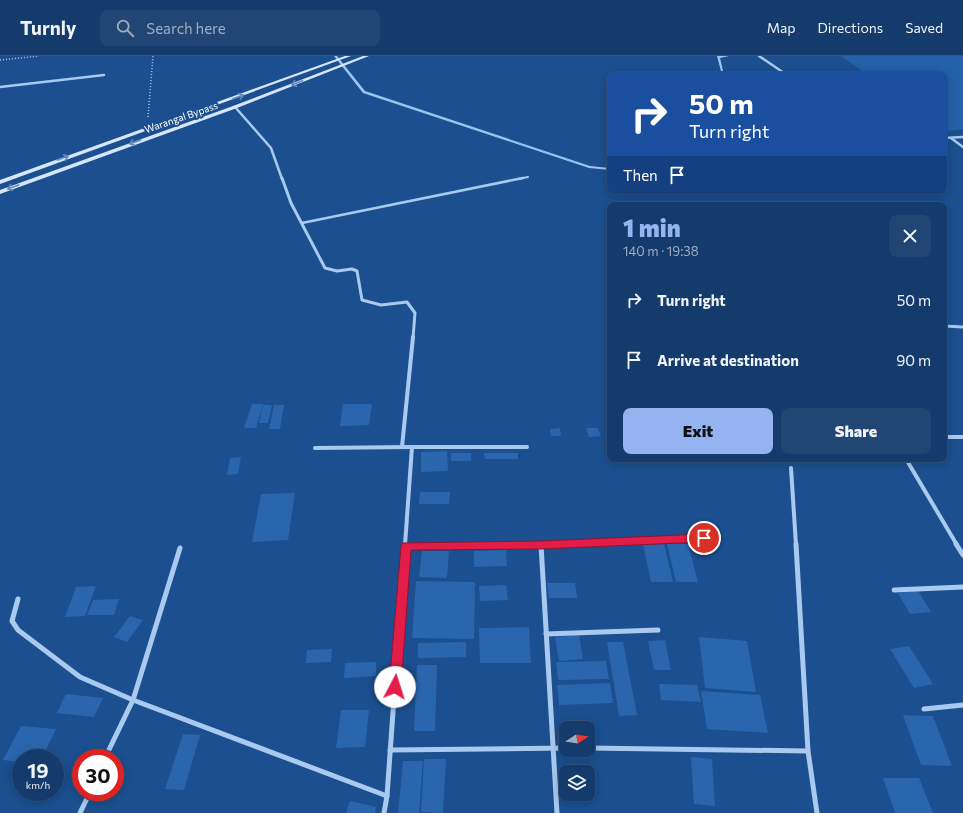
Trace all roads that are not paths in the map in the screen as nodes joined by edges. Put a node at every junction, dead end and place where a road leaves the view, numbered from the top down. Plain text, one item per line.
1 (349, 56) edge
2 (367, 56) edge
3 (759, 56) edge
4 (783, 72) edge
5 (104, 75) dead end
6 (0, 87) edge
7 (235, 107) junction
8 (963, 137) edge
9 (947, 138) edge
10 (951, 138) junction
11 (963, 147) edge
12 (528, 177) dead end
13 (0, 182) edge
14 (0, 192) edge
15 (302, 223) junction
16 (947, 326) edge
17 (963, 327) edge
18 (947, 437) edge
19 (963, 437) edge
20 (402, 447) junction
21 (412, 447) junction
22 (527, 447) dead end
23 (316, 448) dead end
24 (908, 462) edge
25 (791, 468) dead end
26 (704, 538) dead end
27 (541, 545) junction
28 (406, 546) junction
29 (180, 548) dead end
30 (963, 555) edge
31 (963, 587) edge
32 (894, 590) dead end
33 (18, 599) dead end
34 (658, 630) dead end
35 (546, 634) junction
36 (133, 700) junction
37 (963, 704) edge
38 (924, 709) dead end
39 (553, 747) junction
40 (559, 747) edge
41 (595, 748) edge
42 (109, 749) edge
43 (390, 750) junction
44 (808, 750) junction
45 (387, 796) junction
46 (86, 801) edge
47 (80, 813) edge
48 (384, 813) edge
49 (557, 813) edge
50 (818, 813) edge

13 -> 1 main road, Warangal Bypass
2 -> 7 main road, Warangal Bypass
3 - 4 street
5 - 6 street
7 -> 14 main road, Warangal Bypass
7 - 15 street
8 - 10 street
9 - 10 street
10 - 11 street
12 - 15 lane
15 - 20 street
16 - 17 street
18 - 19 street
20 - 21 street
20 - 23 street
21 - 22 street
21 - 28 street
24 - 30 street
25 - 44 street
26 - 27 street
27 - 28 street
27 - 35 street
28 - 43 street
29 - 36 street
31 - 32 street
33 - 36 street
34 - 35 street
35 - 39 street
36 - 42 street
36 - 45 street
37 - 38 street
39 - 40 street
39 - 43 street
39 - 49 street
41 - 44 street
43 - 45 street
44 - 50 street
45 - 48 street
46 - 47 street

